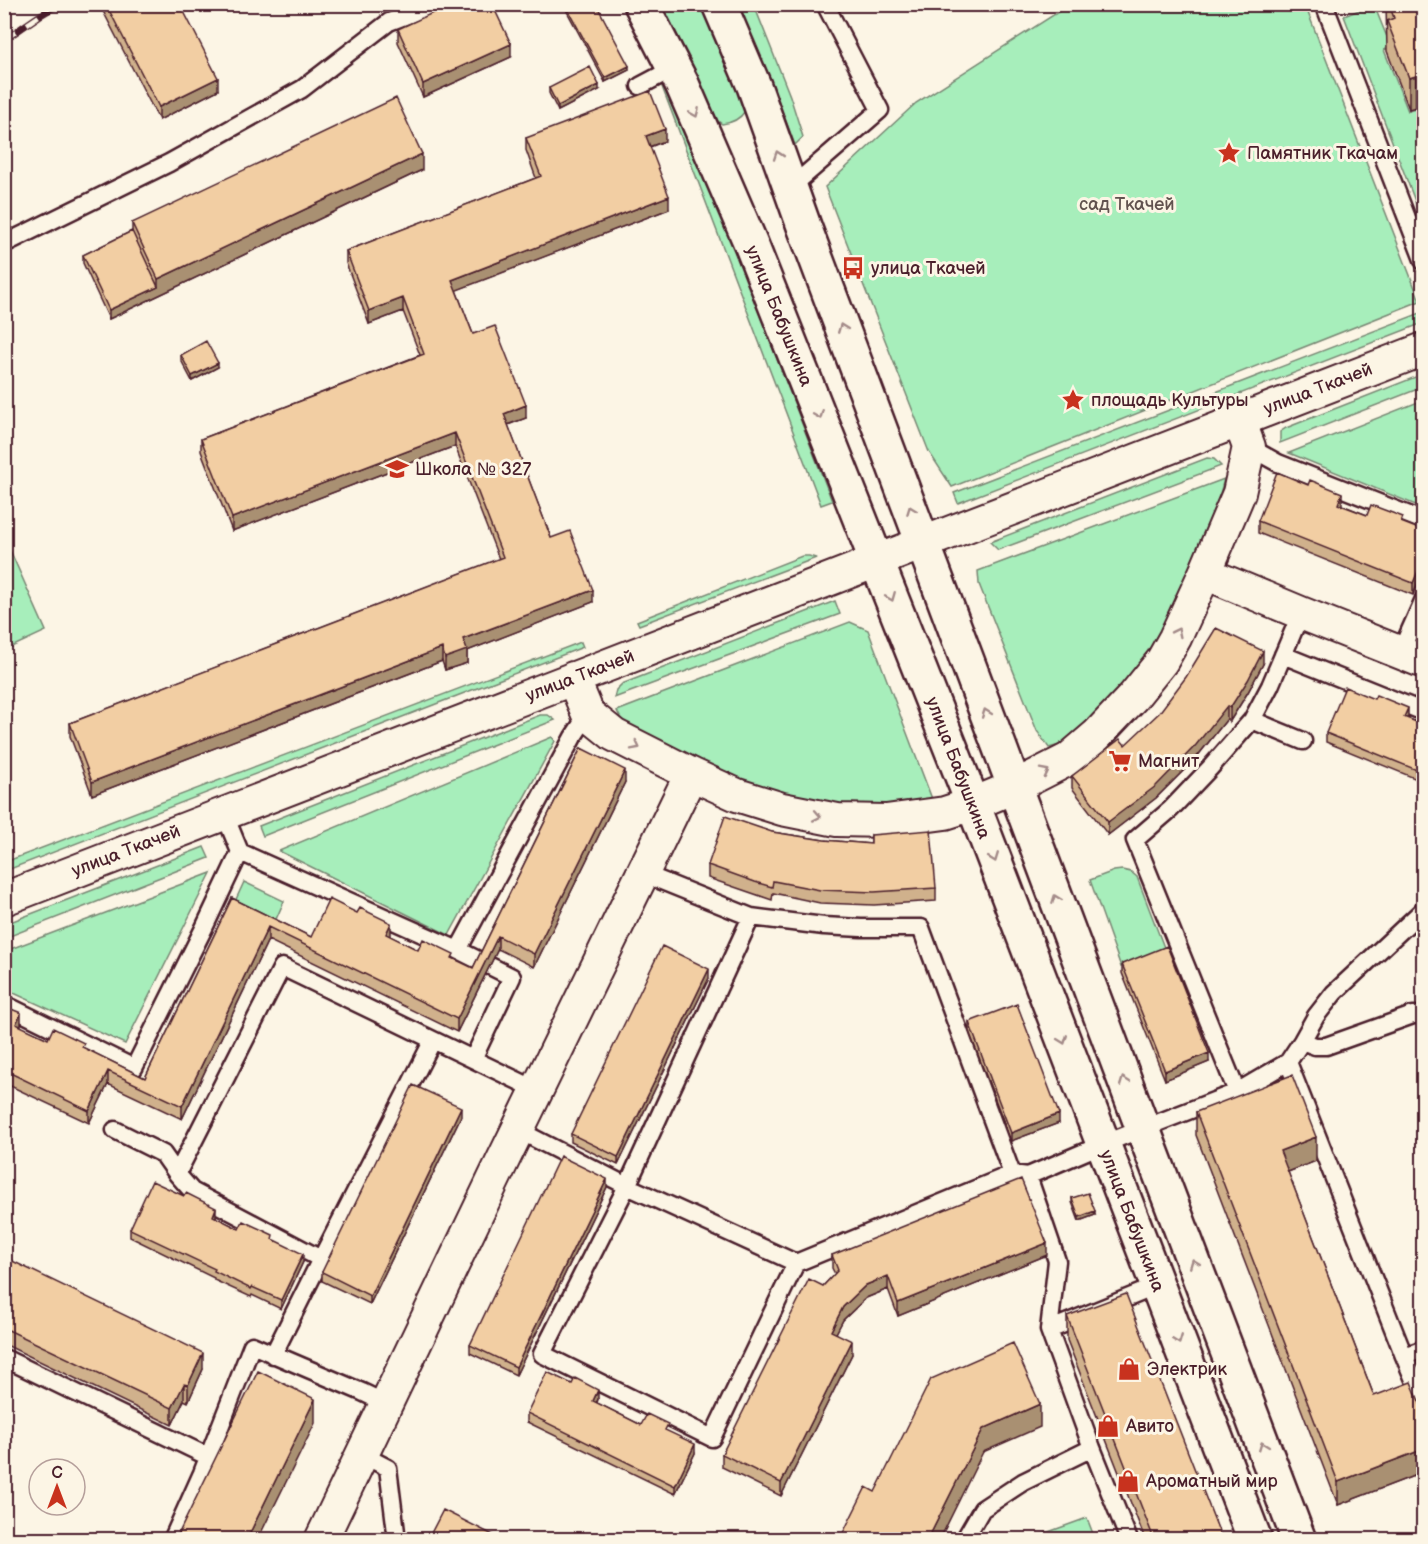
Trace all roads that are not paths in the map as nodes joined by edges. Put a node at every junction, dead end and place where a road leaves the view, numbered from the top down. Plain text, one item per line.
1 (436, 4) edge
2 (641, 4) edge
3 (720, 4) edge
4 (825, 4) edge
5 (1324, 4) edge
6 (674, 68) junction
7 (640, 86) dead end
8 (790, 188) junction
9 (4, 244) edge
10 (1424, 262) edge
11 (1424, 349) edge
12 (1244, 433) junction
13 (1424, 521) edge
14 (922, 542) junction
15 (877, 562) junction
16 (1205, 573) junction
17 (1424, 599) edge
18 (1301, 613) junction
19 (1284, 655) junction
20 (1412, 658) edge
21 (573, 678) junction
22 (1424, 712) edge
23 (588, 714) junction
24 (1252, 720) junction
25 (1303, 741) dead end
26 (691, 774) junction
27 (1014, 787) junction
28 (973, 804) junction
29 (224, 813) junction
30 (240, 852) junction
31 (642, 873) junction
32 (4, 899) edge
33 (1424, 909) edge
34 (751, 917) junction
35 (458, 950) junction
36 (4, 1004) edge
37 (1424, 1015) edge
38 (433, 1040) junction
39 (1302, 1041) junction
40 (472, 1059) junction
41 (1288, 1062) junction
42 (537, 1090) junction
43 (1237, 1092) junction
44 (1143, 1129) junction
45 (115, 1130) dead end
46 (518, 1130) junction
47 (1103, 1144) junction
48 (177, 1174) junction
49 (1020, 1175) junction
50 (627, 1186) junction
51 (321, 1259) junction
52 (796, 1263) junction
53 (1157, 1286) junction
54 (1049, 1330) junction
55 (1424, 1349) edge
56 (273, 1355) junction
57 (1404, 1356) junction
58 (4, 1358) edge
59 (385, 1403) junction
60 (1424, 1403) edge
61 (1092, 1448) junction
62 (361, 1454) junction
63 (209, 1456) junction
64 (172, 1539) edge
65 (321, 1539) edge
66 (397, 1539) edge
67 (964, 1539) edge
68 (1129, 1539) edge
69 (1255, 1539) edge
70 (1299, 1539) edge

1 - 9 lane
2 - 6 street, улица Бабушкина
8 -> 3 street
4 - 8 lane
5 - 10 lane
6 - 7 lane
6 -> 15 street, улица Бабушкина
14 -> 8 street
11 - 12 street, улица Ткачей
12 - 13 lane
12 - 14 street, улица Ткачей
12 - 16 street
14 - 15 street, улица Ткачей
27 -> 14 street
15 - 21 street, улица Ткачей
15 -> 28 street, улица Бабушкина
16 - 18 street
27 -> 16 street
17 - 20 lane
18 - 19 lane
18 - 20 street
19 - 22 lane
19 - 24 lane
21 - 23 street
21 - 29 street, улица Ткачей
23 -> 26 street
23 - 35 lane
24 - 25 lane
24 - 43 lane
26 -> 28 street
26 - 31 street
27 - 28 street
44 -> 27 street
28 -> 47 street, улица Бабушкина
29 - 30 lane
29 - 32 street, улица Ткачей
30 - 35 lane
30 - 36 lane
31 - 34 lane
31 - 42 street
33 - 39 lane
34 - 49 lane
34 - 50 lane
35 - 40 lane
37 - 39 lane
38 - 40 lane
38 - 48 lane
38 - 51 lane
39 - 41 lane
40 - 42 lane
41 - 43 lane
41 - 57 lane
42 - 46 street
43 - 44 lane
44 - 47 lane
70 -> 44 street
45 - 48 lane
46 - 50 lane
46 - 59 street
47 - 49 lane
47 - 53 street, улица Бабушкина
48 - 51 lane
49 - 52 lane
49 - 54 lane
50 - 52 lane
50 - 52 lane
51 - 56 lane
53 - 54 lane
53 -> 69 street, улица Бабушкина
54 - 61 lane
55 - 57 lane
56 - 59 lane
56 - 63 lane
57 - 60 lane
58 - 63 lane
59 - 62 street
61 - 67 lane
61 - 68 lane
62 - 65 street
62 - 66 lane
63 - 64 lane

